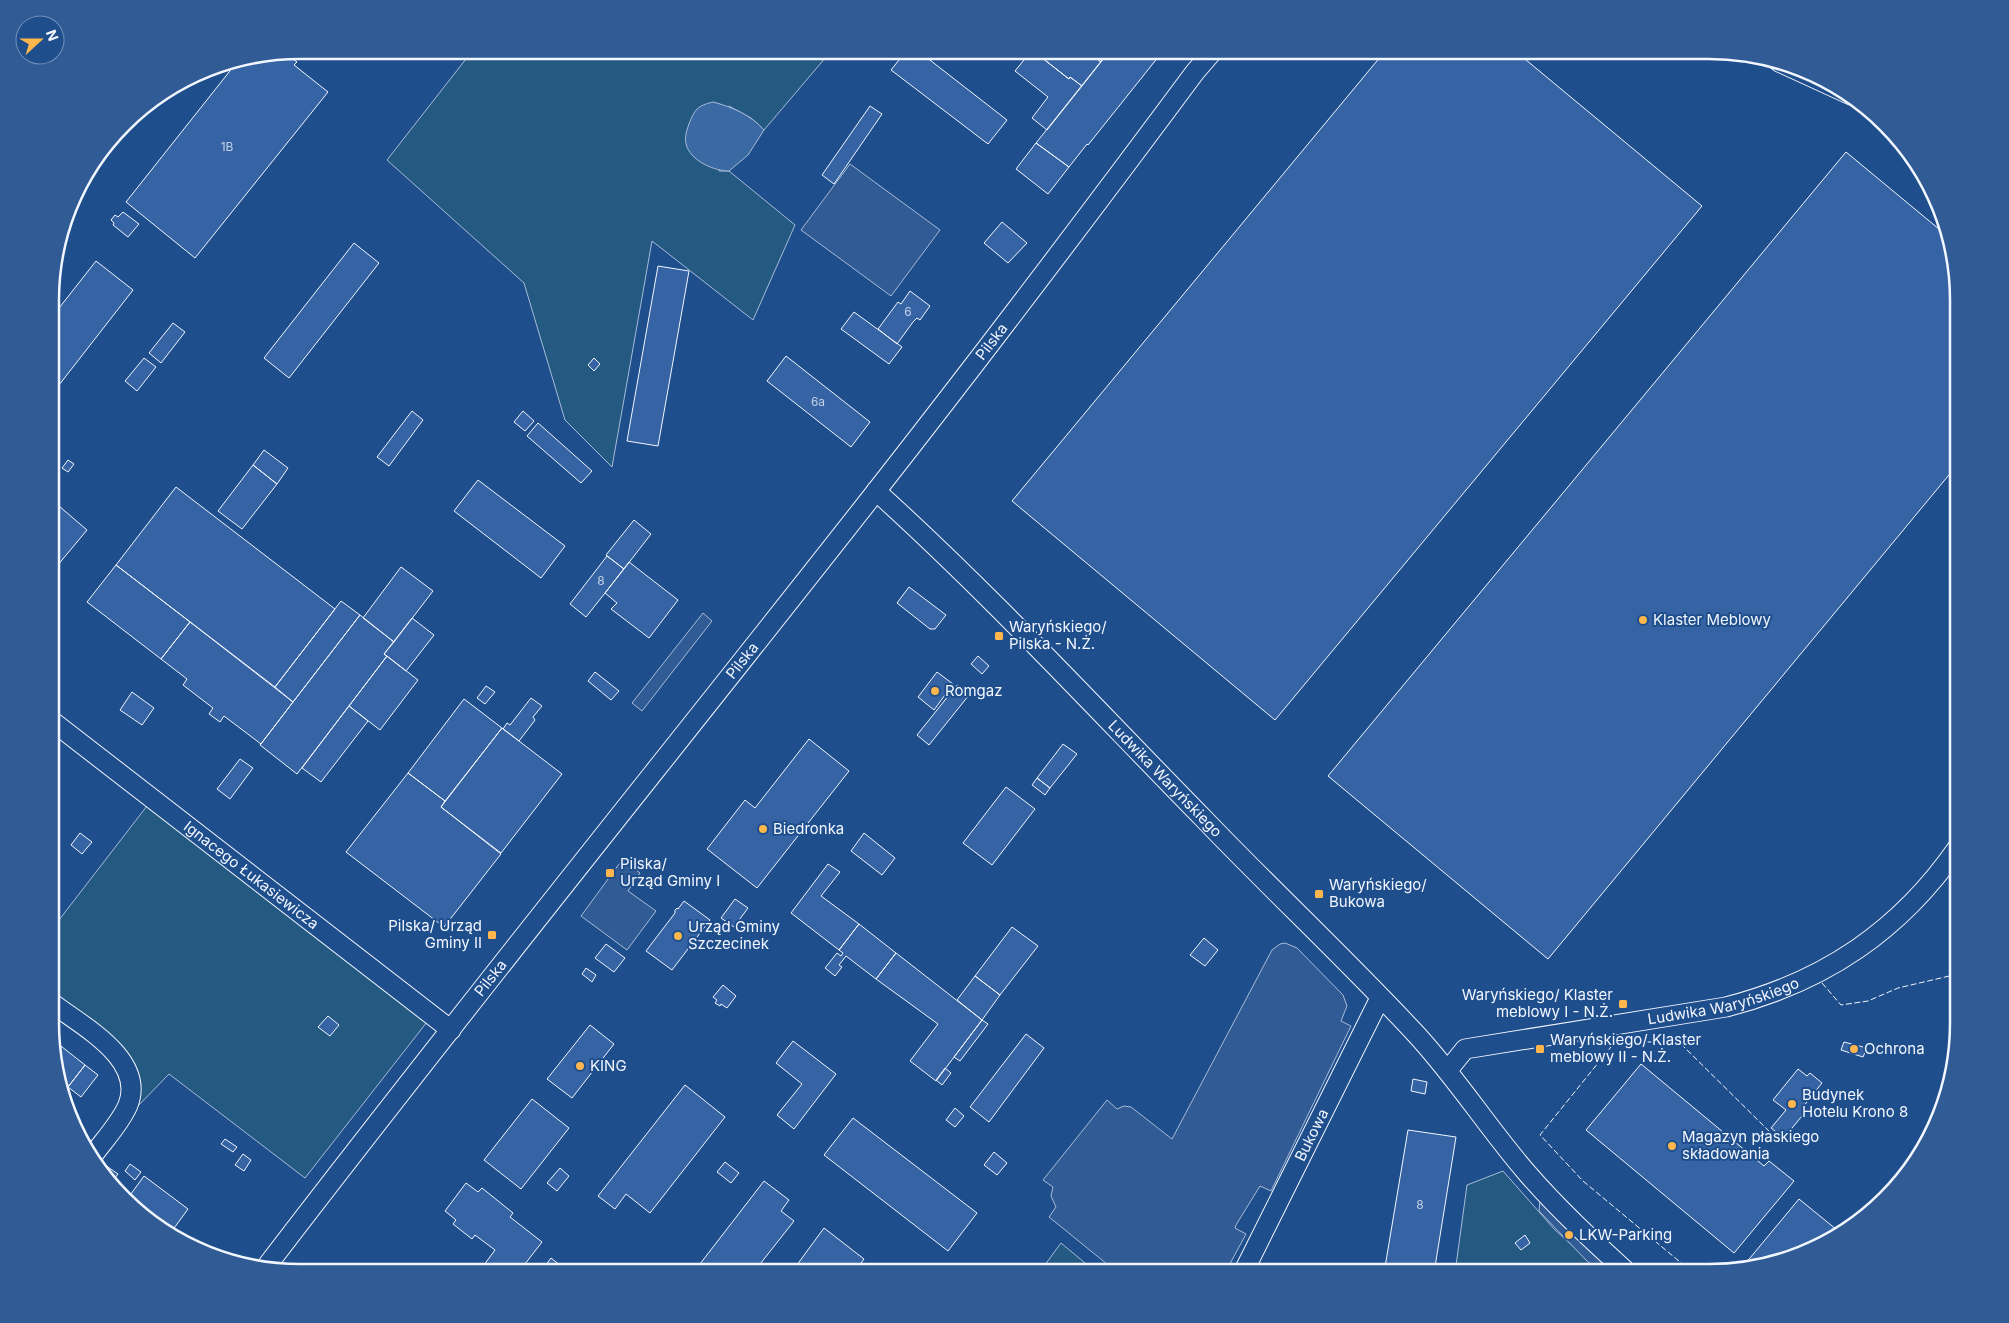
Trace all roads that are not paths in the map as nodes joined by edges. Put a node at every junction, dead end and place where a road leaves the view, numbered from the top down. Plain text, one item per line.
1 (1207, 59) edge
2 (876, 491) junction
3 (59, 727) edge
4 (1950, 858) edge
5 (1380, 998) junction
6 (59, 1008) edge
7 (451, 1030) junction
8 (1448, 1070) junction
9 (96, 1151) edge
10 (270, 1262) edge
11 (1247, 1264) edge
12 (1619, 1264) edge

1 - 2 street, Pilska
2 - 5 street, Ludwika Waryńskiego
2 - 7 street, Pilska
3 - 7 street, Ignacego Łukasiewicza
4 - 8 street, Ludwika Waryńskiego
5 - 8 street, Ludwika Waryńskiego
5 - 11 street, Bukowa
6 - 9 street
7 - 10 street, Pilska
8 - 12 street, Ludwika Waryńskiego

